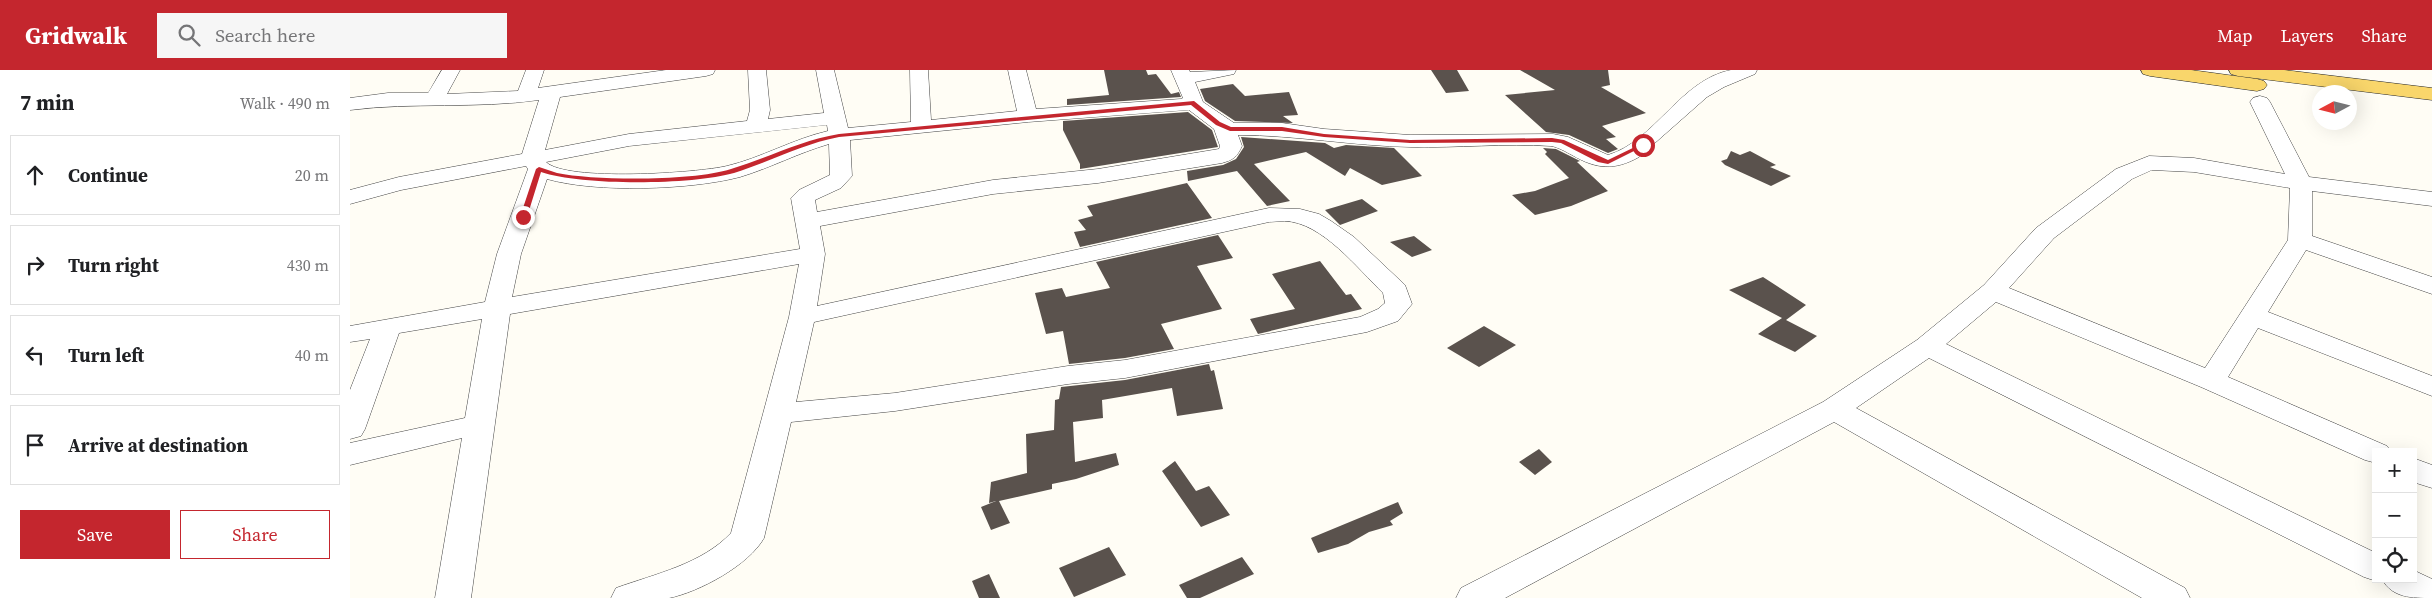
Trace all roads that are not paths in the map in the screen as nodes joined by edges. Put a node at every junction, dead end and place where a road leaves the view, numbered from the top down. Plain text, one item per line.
1 (451, 70) edge
2 (534, 70) edge
3 (706, 70) edge
4 (757, 70) edge
5 (825, 70) edge
6 (920, 70) edge
7 (1017, 70) edge
8 (1228, 70) edge
9 (1748, 70) edge
10 (2150, 70) edge
11 (2238, 70) edge
12 (672, 73) edge
13 (1182, 75) edge
14 (2312, 92) edge
15 (550, 93) junction
16 (2432, 94) edge
17 (526, 96) junction
18 (2357, 98) edge
19 (433, 101) junction
20 (2260, 102) dead end
21 (1192, 103) junction
22 (350, 104) edge
23 (2432, 107) edge
24 (1028, 116) junction
25 (921, 126) junction
26 (756, 127) junction
27 (837, 127) junction
28 (1224, 127) junction
29 (535, 163) junction
30 (2301, 183) junction
31 (350, 197) edge
32 (2432, 199) edge
33 (808, 221) junction
34 (2300, 240) junction
35 (813, 254) junction
36 (2432, 286) edge
37 (1993, 291) junction
38 (498, 308) junction
39 (2251, 315) junction
40 (802, 317) junction
41 (388, 327) junction
42 (350, 334) edge
43 (1927, 346) junction
44 (2211, 381) junction
45 (2432, 386) edge
46 (1834, 410) junction
47 (777, 414) junction
48 (481, 424) junction
49 (350, 429) edge
50 (2372, 451) edge
51 (350, 454) edge
52 (2417, 471) edge
53 (2432, 477) edge
54 (2372, 566) edge
55 (2407, 583) edge
56 (2432, 595) edge
57 (453, 598) edge
58 (629, 598) edge
59 (1474, 598) edge
60 (2172, 598) edge

1 - 19 street
2 - 17 street
3 - 12 street
4 - 26 street
5 - 27 street
6 - 25 street
7 - 24 street
8 - 13 street
9 - 28 street
10 - 14 main road
11 - 16 main road
12 - 15 street
13 - 21 street
15 - 17 street
15 - 29 street
17 - 19 street
18 - 23 main road
19 - 22 street
20 - 30 street
21 - 24 street
21 - 28 street
24 - 25 street
25 - 27 street
26 - 27 street
26 - 29 street
27 - 29 street
27 - 33 street
28 - 33 street
29 - 31 street
29 - 38 street
30 - 32 street
30 - 34 street
30 - 37 street
33 - 35 street
34 - 36 street
34 - 39 street
35 - 38 street
35 - 40 street
37 - 43 street
37 - 44 street
38 - 41 street
38 - 48 street
39 - 44 street
39 - 45 street
40 - 47 street
40 - 47 street
41 - 42 street
41 - 49 street
43 - 46 street
43 - 54 street
44 - 50 street
46 - 59 street
46 - 60 street
47 - 58 street
48 - 51 street
48 - 57 street
52 - 53 street
55 - 56 street

